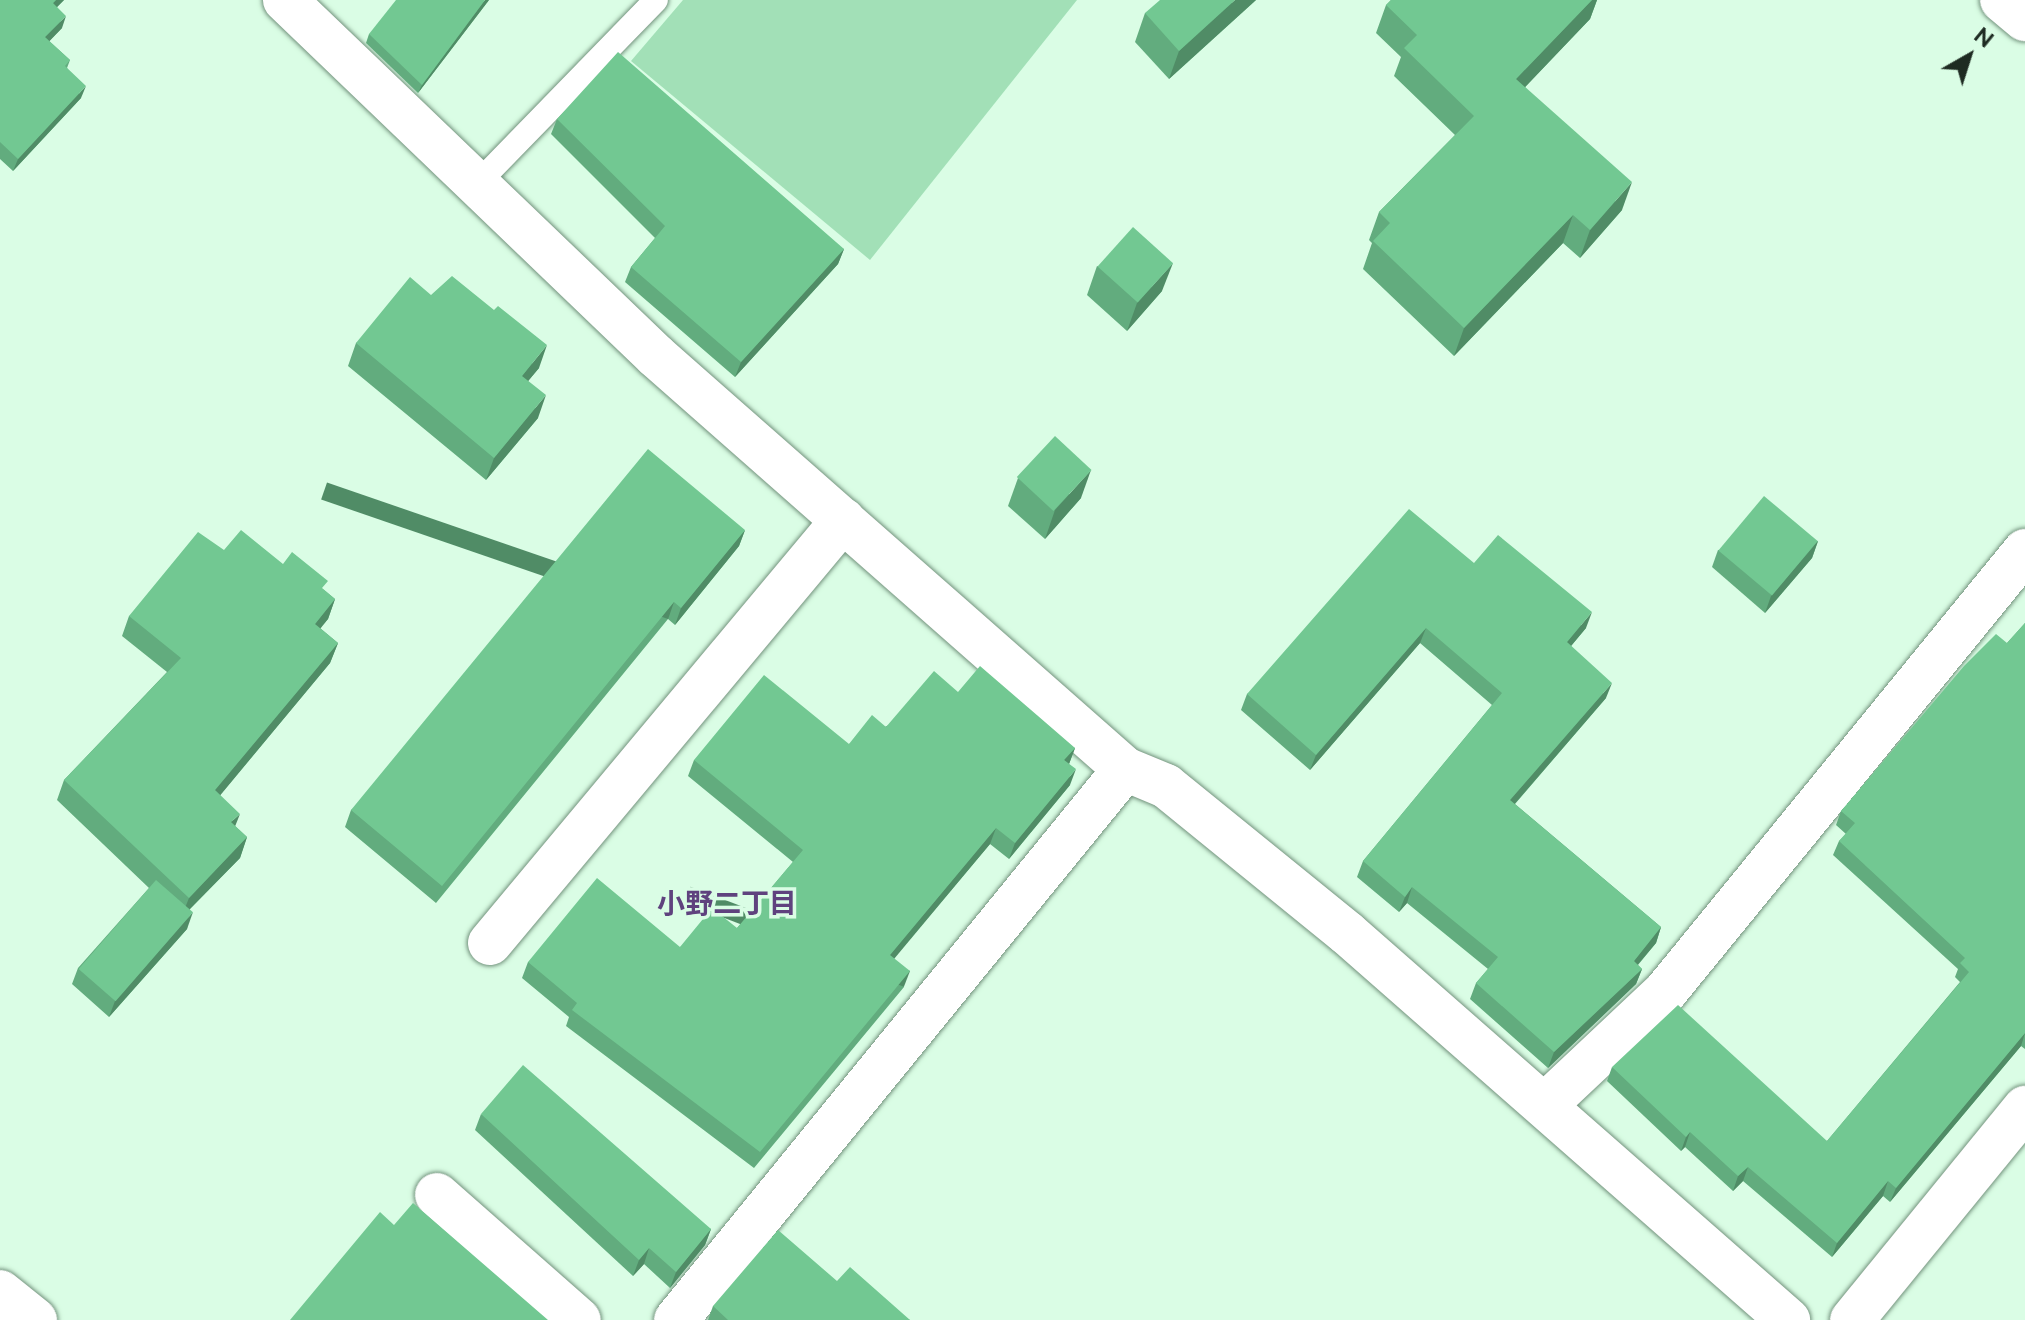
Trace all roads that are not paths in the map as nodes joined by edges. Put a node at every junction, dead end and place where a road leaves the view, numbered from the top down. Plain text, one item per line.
1 (285, 0) edge
2 (656, 0) edge
3 (2002, 0) edge
4 (2025, 19) edge
5 (476, 185) junction
6 (843, 520) junction
7 (2025, 551) edge
8 (1125, 769) junction
9 (490, 943) dead end
10 (1545, 1105) junction
11 (2025, 1108) edge
12 (437, 1195) dead end
13 (0, 1292) edge
14 (35, 1320) edge
15 (579, 1320) edge
16 (676, 1320) edge
17 (1788, 1320) edge
18 (1852, 1320) edge

1 - 5 street
2 - 5 lane
3 - 4 street
5 - 6 street
6 - 8 street
6 - 9 street
7 - 10 street
8 - 10 street
8 - 16 street
10 - 17 street
11 - 18 street
12 - 15 street
13 - 14 street

